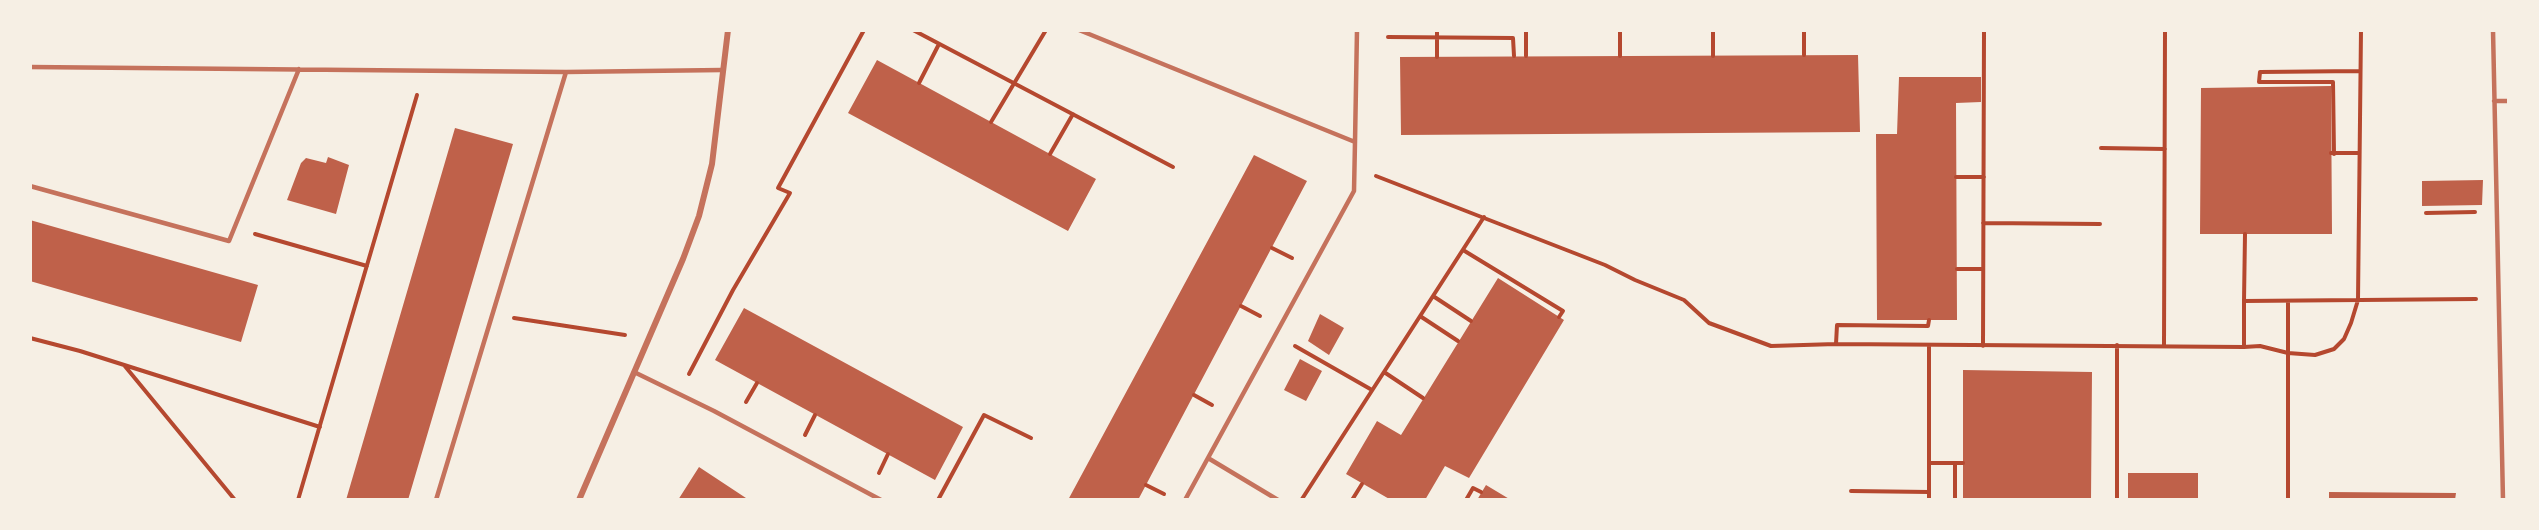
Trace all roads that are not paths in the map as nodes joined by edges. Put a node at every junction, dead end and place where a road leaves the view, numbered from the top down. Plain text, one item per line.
1 (728, 30) edge
2 (1078, 30) edge
3 (1357, 30) edge
4 (2493, 30) edge
5 (30, 67) edge
6 (299, 69) junction
7 (722, 70) junction
8 (567, 72) junction
9 (2494, 101) junction
10 (2509, 101) edge
11 (1355, 142) junction
12 (30, 186) edge
13 (634, 372) junction
14 (1208, 458) junction
15 (436, 500) edge
16 (579, 500) edge
17 (881, 500) edge
18 (1185, 500) edge
19 (1278, 500) edge
20 (2503, 500) edge

1 - 7 street
2 - 11 lane
3 - 11 lane
4 - 9 lane
5 - 6 lane
6 - 8 lane
6 - 12 lane
7 - 8 lane
7 - 13 street
8 - 15 lane
9 - 10 lane
9 - 20 lane
11 - 14 lane
13 - 16 street
13 - 17 lane
14 - 18 lane
14 - 19 lane

